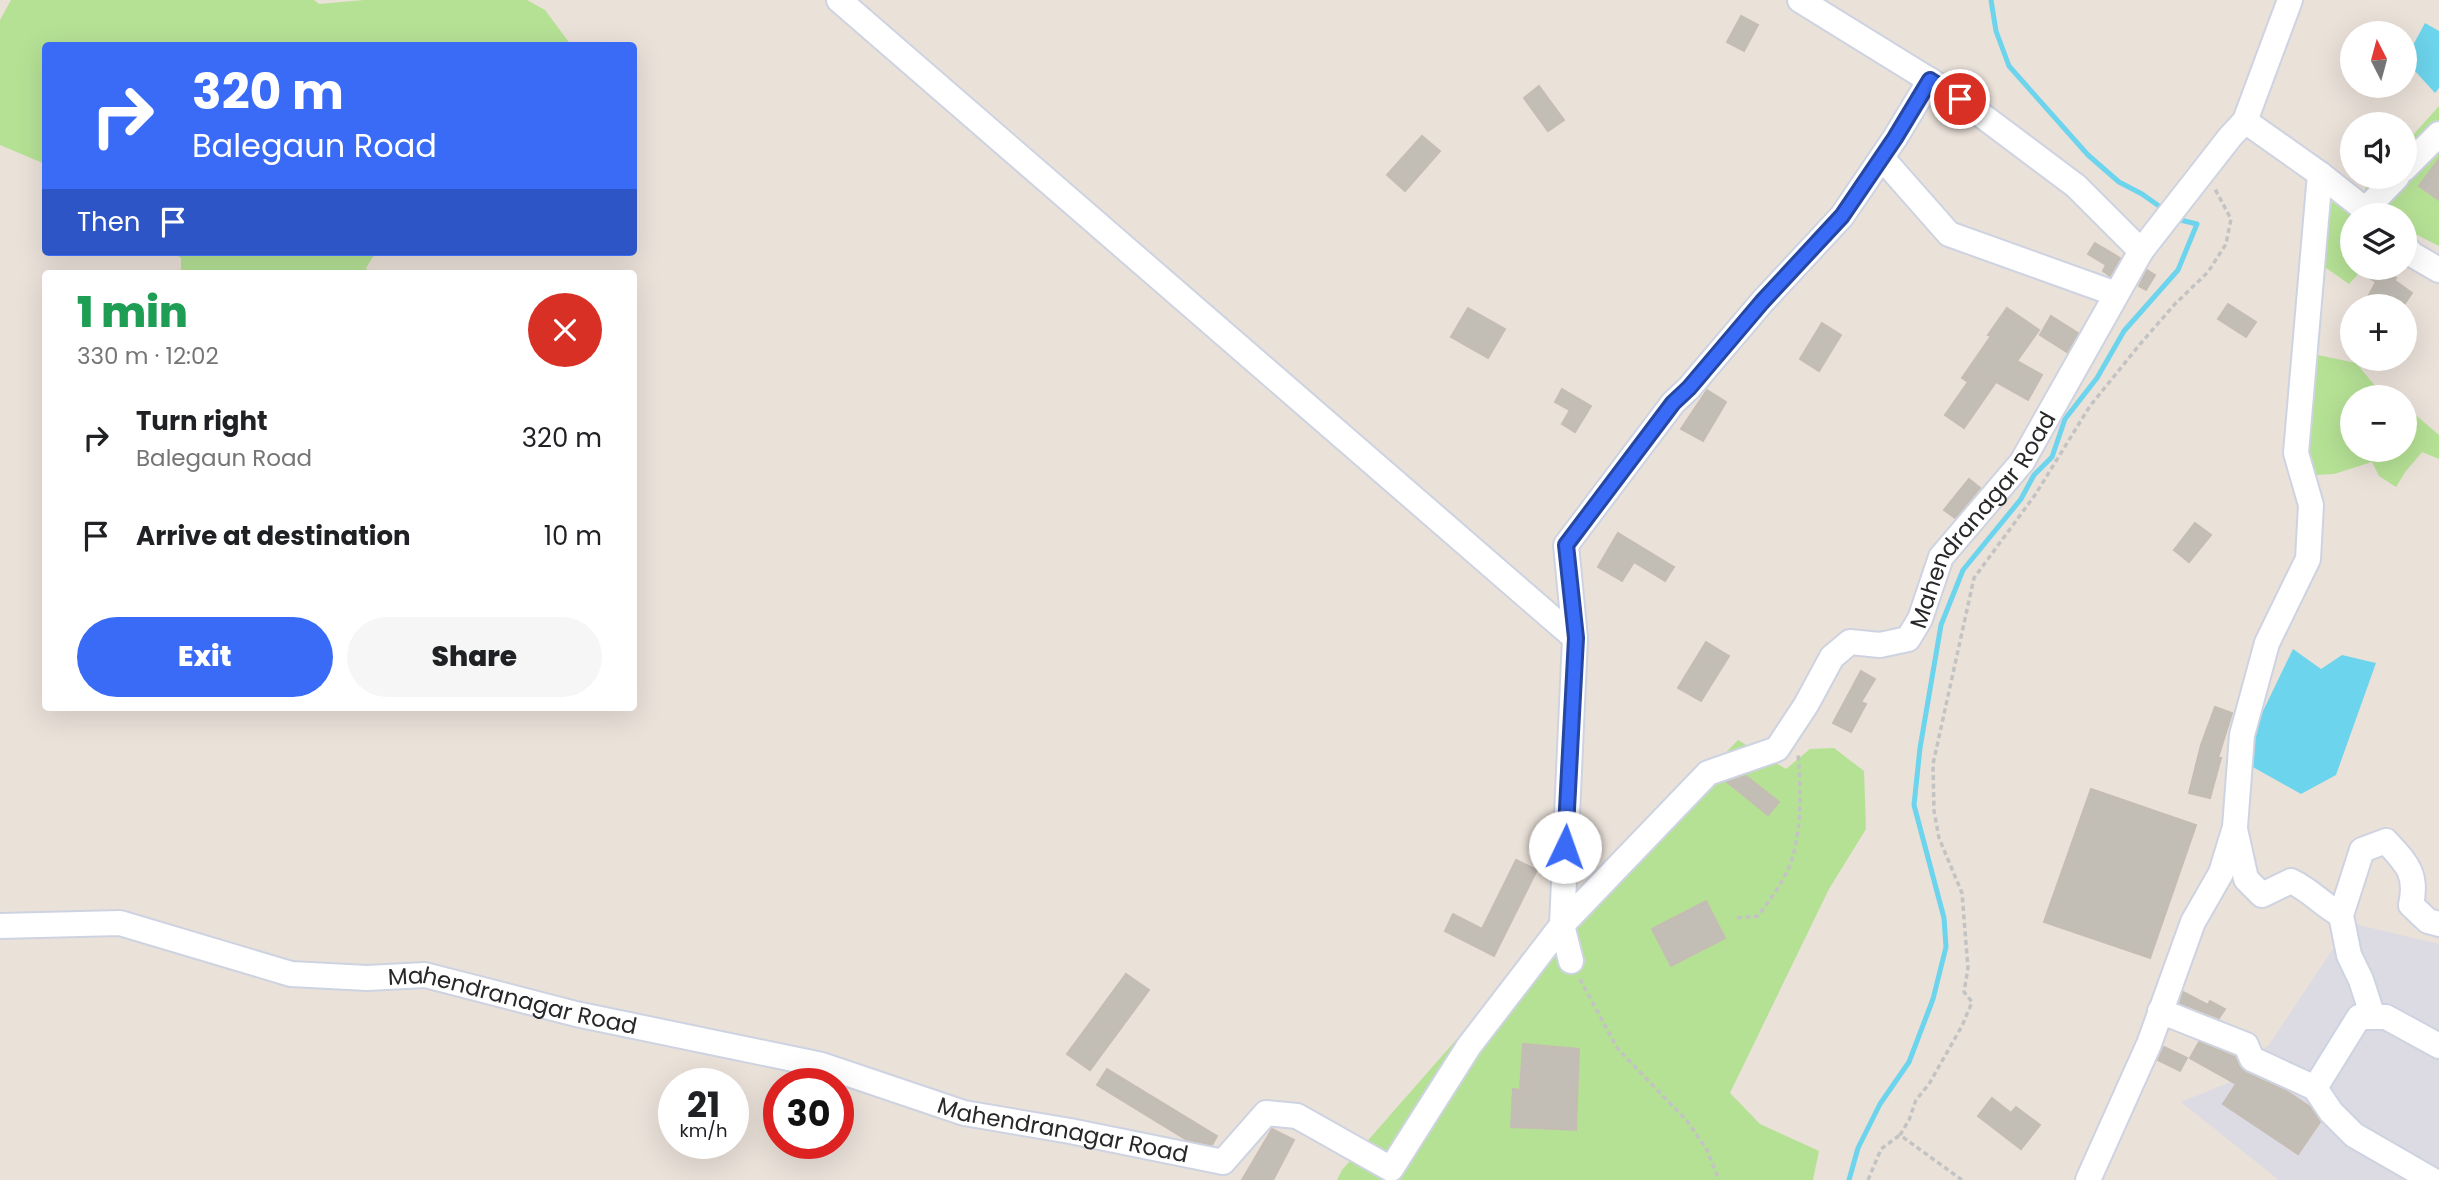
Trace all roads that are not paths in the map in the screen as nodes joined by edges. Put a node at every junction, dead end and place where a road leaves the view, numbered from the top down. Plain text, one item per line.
1 (839, 0) edge
2 (1800, 0) edge
3 (2291, 0) edge
4 (1930, 80) junction
5 (2245, 121) junction
6 (2439, 134) edge
7 (2417, 156) edge
8 (1882, 158) junction
9 (2319, 174) junction
10 (2387, 189) edge
11 (2357, 203) edge
12 (2376, 203) edge
13 (2141, 251) junction
14 (2417, 257) edge
15 (2439, 270) edge
16 (2116, 294) junction
17 (1576, 638) junction
18 (2235, 827) junction
19 (2340, 915) junction
20 (2439, 924) edge
21 (1562, 925) junction
22 (0, 926) edge
23 (1571, 961) road end
24 (2160, 1011) junction
25 (2373, 1017) junction
26 (2439, 1046) edge
27 (2315, 1088) junction
28 (2088, 1180) edge
29 (2432, 1180) edge

1 - 17 street
2 - 4 street
3 - 5 street, Mahendranagar Road
4 - 8 street
4 - 13 street
5 - 9 street
5 - 13 street, Mahendranagar Road
6 - 7 street
8 - 16 street
8 - 17 street
9 - 11 street
9 - 18 street
10 - 12 street
13 - 16 street, Mahendranagar Road
14 - 15 street
16 - 21 street, Mahendranagar Road
17 - 21 street
18 - 19 street
18 - 24 street
19 - 20 street
19 - 25 street
21 - 22 street, Mahendranagar Road
21 - 23 street
24 - 27 street
24 - 28 street
25 - 26 street
25 - 27 street
27 - 29 street

